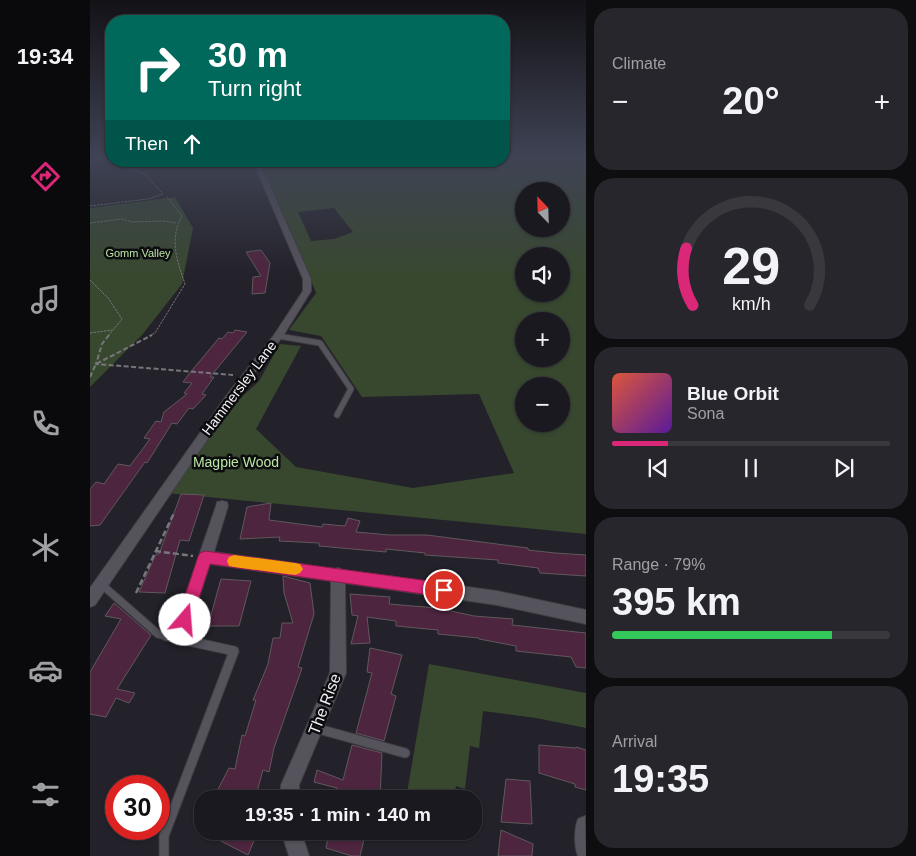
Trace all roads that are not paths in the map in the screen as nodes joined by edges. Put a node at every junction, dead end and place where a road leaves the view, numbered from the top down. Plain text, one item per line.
1 (271, 196) edge
2 (278, 336) junction
3 (337, 415) dead end
4 (222, 506) dead end
5 (205, 557) junction
6 (338, 574) junction
7 (101, 584) junction
8 (90, 600) edge
9 (586, 617) edge
10 (185, 620) dead end
11 (315, 728) junction
12 (405, 753) dead end
13 (290, 790) edge
14 (585, 826) edge
15 (294, 840) edge
16 (586, 851) edge
17 (164, 856) edge
18 (299, 856) edge

1 - 2 street, Hammersley Lane
2 - 3 lane
2 - 7 street, Hammersley Lane
4 - 5 street
5 - 6 street
5 - 10 street
6 - 9 street
6 - 11 street, The Rise
7 - 8 street, Hammersley Lane
7 - 17 lane
11 - 12 lane
11 - 13 street, The Rise
14 - 16 street
15 - 18 street

